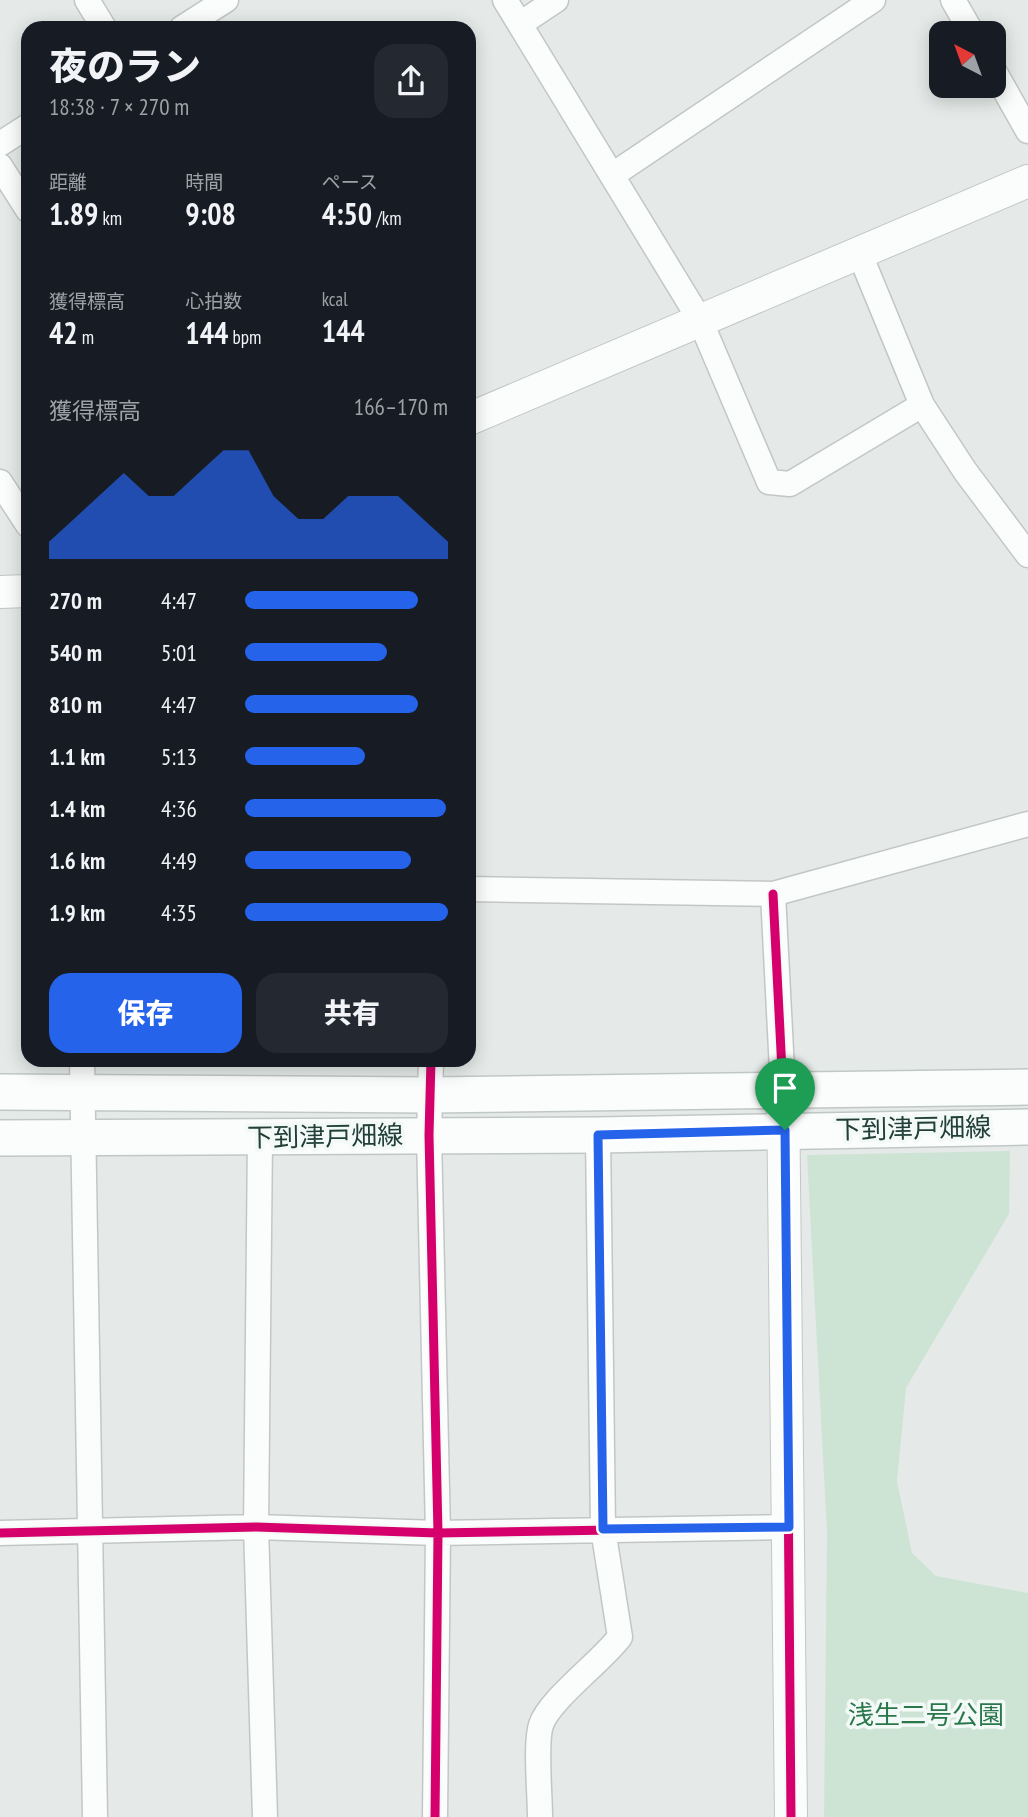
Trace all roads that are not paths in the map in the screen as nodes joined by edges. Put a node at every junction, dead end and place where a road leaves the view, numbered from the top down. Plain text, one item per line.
1 (87, 0) edge
2 (226, 0) edge
3 (505, 0) edge
4 (556, 0) edge
5 (873, 0) edge
6 (953, 0) edge
7 (100, 21) edge
8 (193, 21) edge
9 (965, 21) edge
10 (520, 24) junction
11 (1006, 92) edge
12 (21, 130) edge
13 (1028, 131) edge
14 (0, 144) edge
15 (0, 166) edge
16 (614, 174) junction
17 (1028, 181) edge
18 (21, 199) edge
19 (859, 252) junction
20 (700, 320) junction
21 (922, 405) junction
22 (476, 416) edge
23 (0, 482) edge
24 (21, 514) edge
25 (1028, 555) edge
26 (21, 591) edge
27 (0, 592) edge
28 (1028, 824) edge
29 (476, 889) edge
30 (773, 894) junction
31 (431, 1067) edge
32 (82, 1076) edge
33 (1028, 1087) edge
34 (783, 1090) junction
35 (0, 1092) edge
36 (429, 1095) junction
37 (1028, 1127) edge
38 (785, 1130) junction
39 (429, 1135) junction
40 (598, 1135) junction
41 (82, 1136) junction
42 (0, 1138) edge
43 (260, 1138) junction
44 (256, 1527) junction
45 (789, 1527) junction
46 (603, 1529) junction
47 (89, 1532) junction
48 (0, 1533) edge
49 (438, 1533) junction
50 (95, 1817) edge
51 (265, 1817) edge
52 (435, 1817) edge
53 (540, 1817) edge
54 (791, 1817) edge

1 - 7 street
2 - 8 street
3 - 10 street
4 - 10 street
5 - 16 street
6 - 9 street
10 - 16 street
11 - 13 street
12 - 14 street
15 - 18 street
16 - 20 street
17 - 19 street
19 - 20 street
19 - 21 street
20 - 21 street
20 - 22 street
21 - 25 street
23 - 24 street
26 - 27 street
28 - 30 street
29 - 30 street
30 - 34 street
31 - 36 street
32 - 35 main road, 下到津戸畑線
32 - 36 main road, 下到津戸畑線
32 - 41 street
33 - 34 main road, 下到津戸畑線
34 - 36 main road, 下到津戸畑線
34 - 38 street
36 - 39 street
37 - 38 main road, 下到津戸畑線
38 - 40 main road, 下到津戸畑線
38 - 45 street
39 - 40 main road, 下到津戸畑線
39 - 43 main road, 下到津戸畑線
39 - 49 street
40 - 46 street
41 - 42 main road, 下到津戸畑線
41 - 43 main road, 下到津戸畑線
41 - 47 street
43 - 44 street
44 - 47 street
44 - 49 street
44 - 51 street
45 - 46 street
45 - 54 street
46 - 49 street
46 - 53 street
47 - 48 street
47 - 50 street
49 - 52 street

